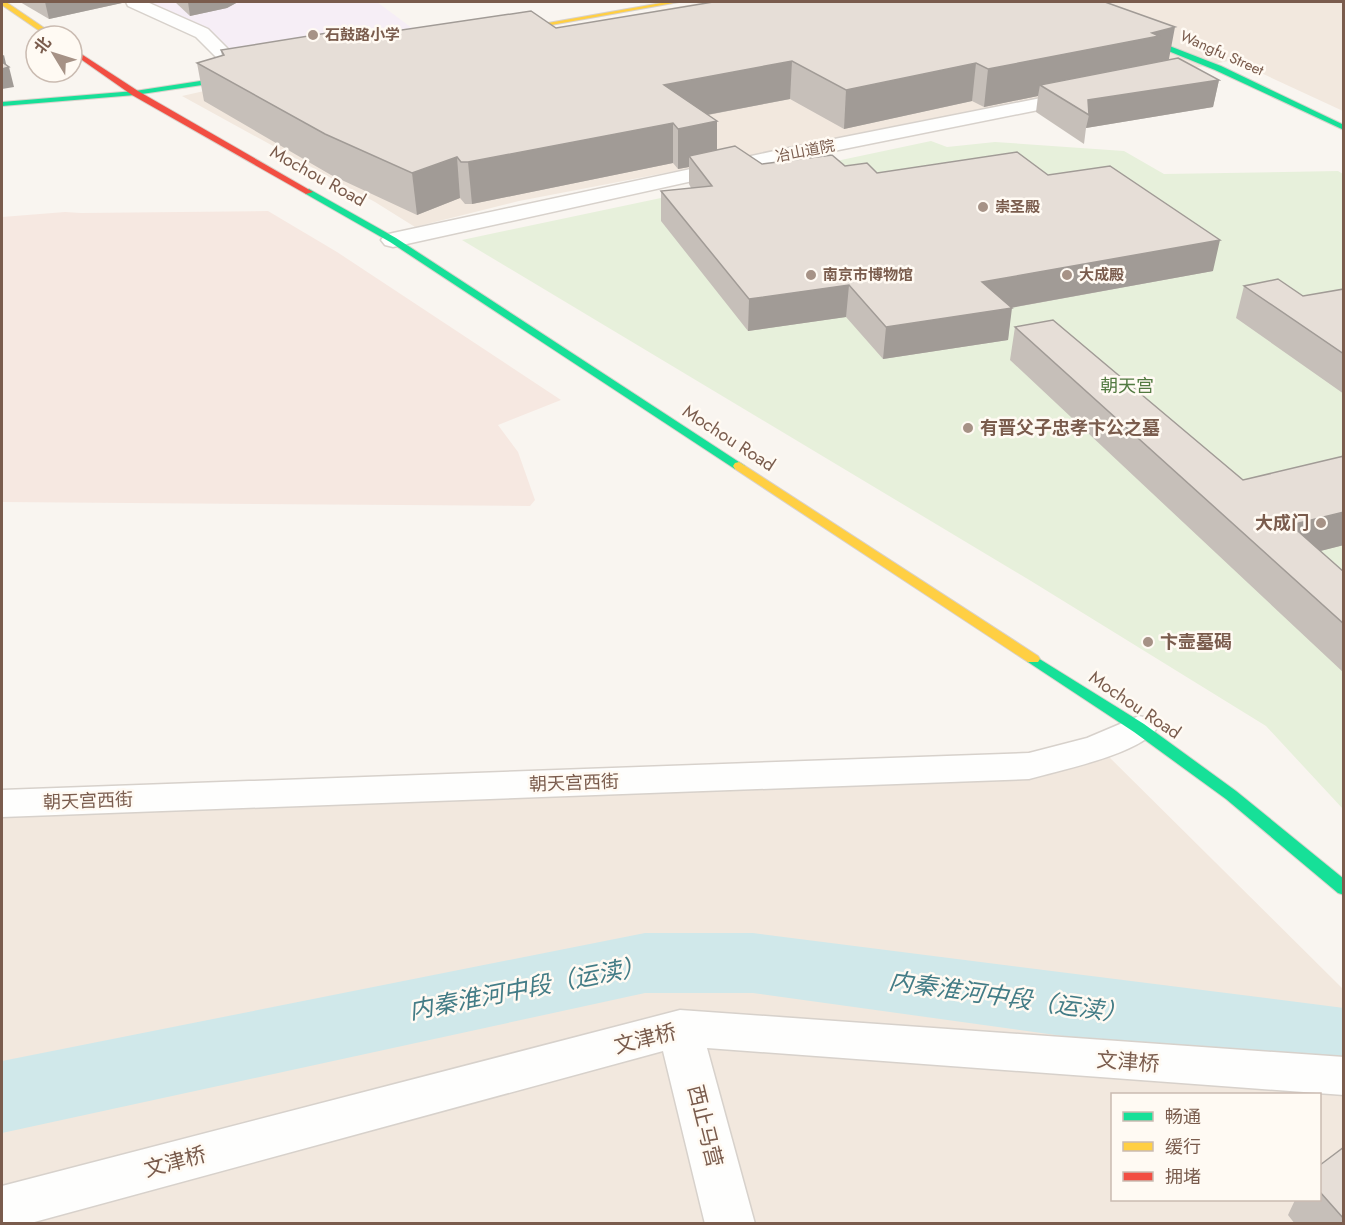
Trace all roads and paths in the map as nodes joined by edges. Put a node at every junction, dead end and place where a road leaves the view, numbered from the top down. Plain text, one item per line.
1 (2, 2) edge
2 (134, 2) edge
3 (676, 2) edge
4 (1051, 2) edge
5 (34, 24) edge
6 (489, 34) edge
7 (84, 58) edge
8 (1218, 68) junction
9 (251, 75) joint
10 (1185, 75) edge
11 (135, 93) junction
12 (1096, 93) edge
13 (2, 104) edge
14 (1344, 128) edge
15 (393, 240) junction
16 (1139, 728) junction
17 (2, 804) edge
18 (1344, 889) edge
19 (680, 1028) junction
20 (1344, 1076) edge
21 (2, 1208) edge
22 (730, 1224) edge

1 - 5 main road
2 - 9 street
3 - 6 main road
4 - 8 main road, Wangfu Street
7 - 11 main road, Mochou Road
8 - 10 street
8 - 14 main road, Wangfu Street
9 - 11 main road
11 - 13 main road
11 - 15 main road, Mochou Road
12 - 15 street, 冶山道院
15 - 16 main road, Mochou Road
16 - 17 street, 朝天宫西街
16 - 18 main road, Mochou Road
19 - 20 street, 文津桥
19 - 21 street, 文津桥
19 - 22 street, 西止马营

